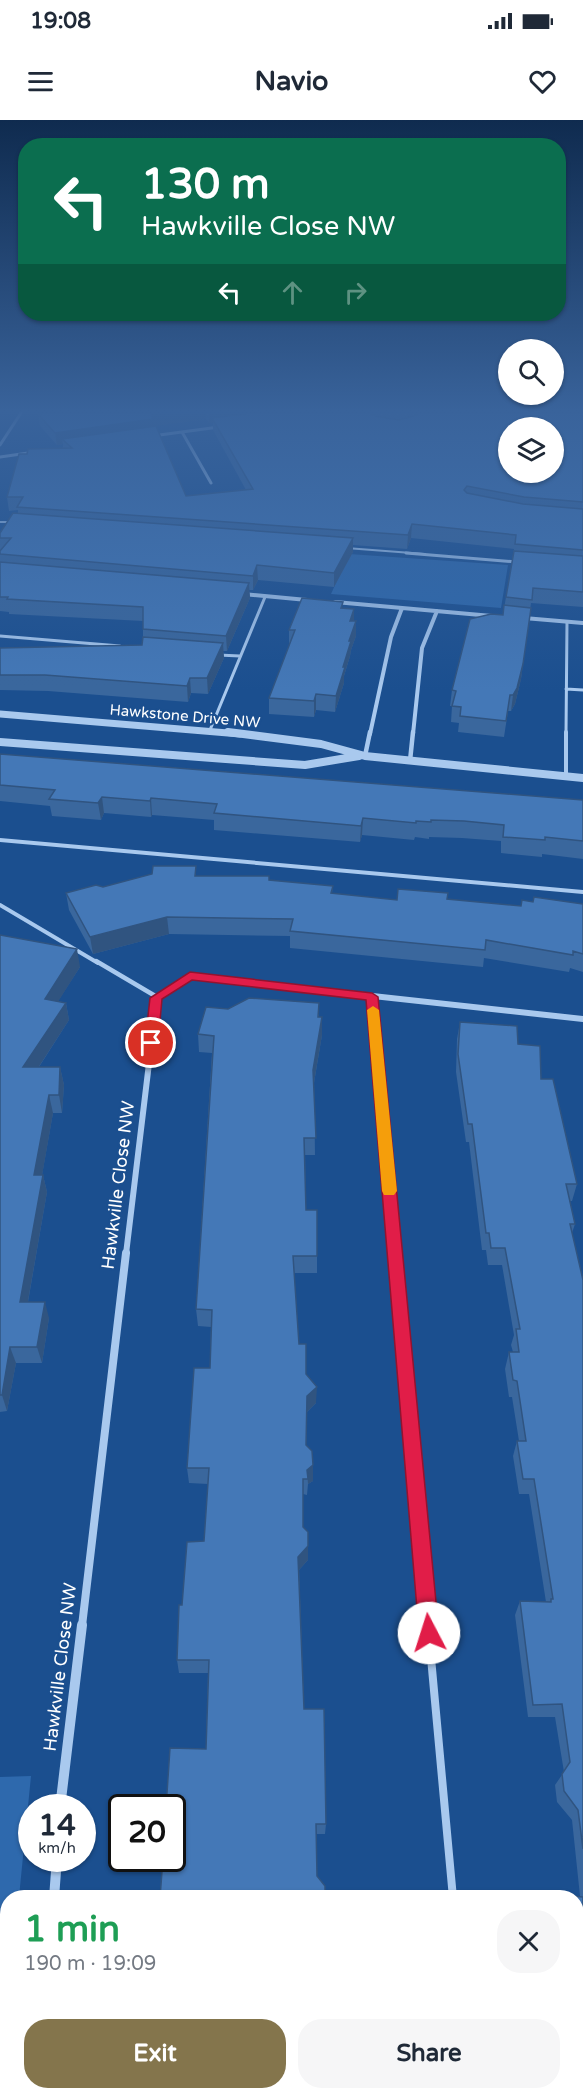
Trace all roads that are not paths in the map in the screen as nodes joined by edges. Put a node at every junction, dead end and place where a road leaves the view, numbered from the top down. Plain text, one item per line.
1 (0, 522) edge
2 (12, 522) edge
3 (343, 548) edge
4 (527, 562) edge
5 (231, 593) edge
6 (265, 597) junction
7 (312, 600) edge
8 (324, 601) edge
9 (402, 608) junction
10 (437, 611) junction
11 (498, 616) edge
12 (521, 618) edge
13 (567, 622) junction
14 (583, 623) edge
15 (0, 636) edge
16 (131, 647) edge
17 (207, 654) edge
18 (240, 656) junction
19 (566, 689) junction
20 (583, 690) edge
21 (0, 714) edge
22 (210, 730) junction
23 (0, 742) edge
24 (365, 756) junction
25 (410, 761) junction
26 (566, 776) junction
27 (583, 778) edge
28 (0, 840) edge
29 (583, 892) edge
30 (0, 905) edge
31 (372, 997) junction
32 (156, 998) junction
33 (583, 1019) edge
34 (62, 1794) edge
35 (56, 1872) edge
36 (55, 1890) edge
37 (452, 1890) edge

1 - 2 lane
3 - 4 lane
5 - 6 street
6 - 7 street
6 - 18 lane
8 - 9 street
9 - 10 street
9 - 24 street
10 - 11 street
10 - 25 street
12 - 13 street
13 - 14 street
13 - 19 lane
15 - 16 lane
17 - 18 lane
18 - 22 lane
19 - 20 lane
19 - 26 lane
21 - 22 street, Hawkstone Drive NW
22 - 24 street, Hawkstone Drive NW
23 - 24 street, Hawkstone Drive NW
24 - 25 street, Hawkstone Drive NW
25 - 26 street, Hawkstone Drive NW
26 - 27 street, Hawkstone Drive NW
28 - 29 lane
30 - 32 lane
31 - 32 street
31 - 33 street
31 - 37 lane
32 - 34 street, Hawkville Close NW
35 - 36 street

